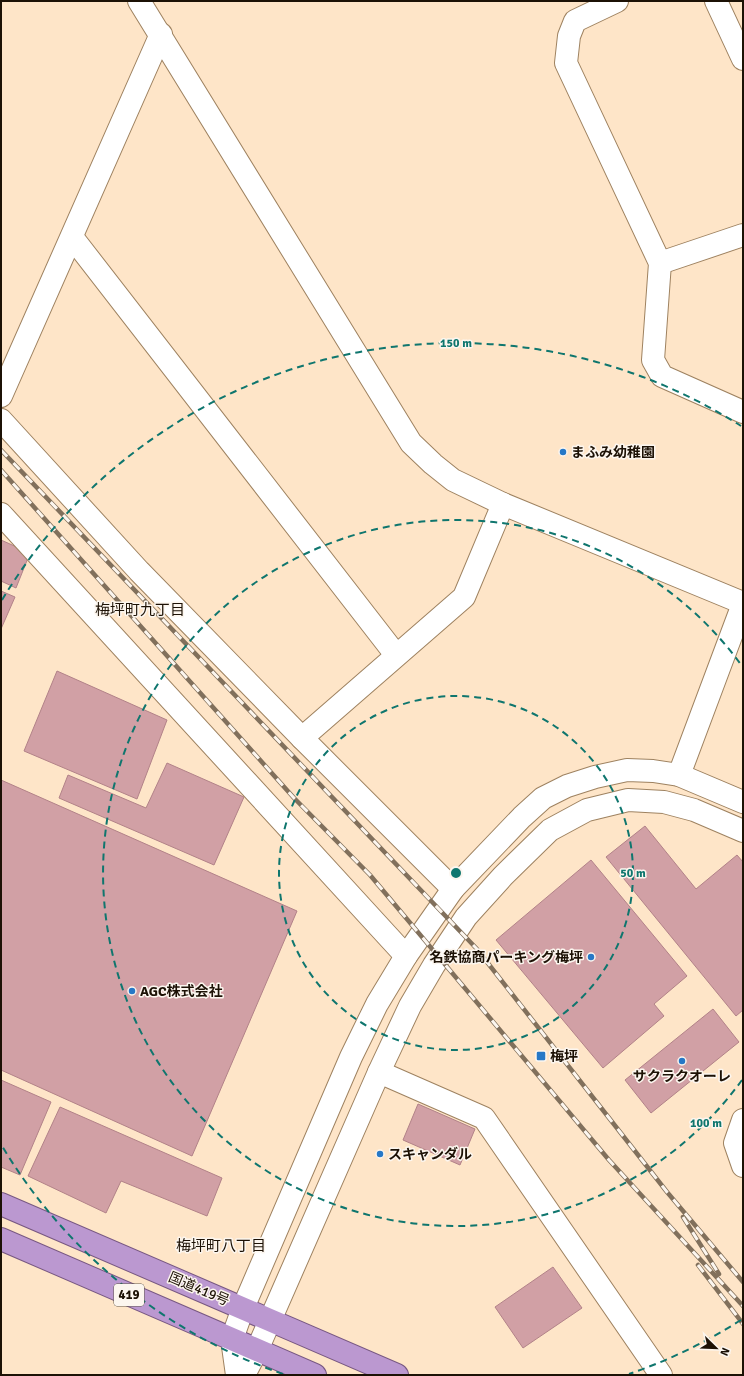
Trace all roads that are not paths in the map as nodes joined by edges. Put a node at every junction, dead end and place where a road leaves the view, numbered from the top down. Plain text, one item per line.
1 (139, 1) edge
2 (617, 1) edge
3 (716, 1) edge
4 (161, 34) junction
5 (743, 59) edge
6 (743, 235) edge
7 (72, 237) junction
8 (660, 263) junction
9 (1, 396) edge
10 (743, 412) edge
11 (1, 420) edge
12 (503, 504) junction
13 (1, 514) edge
14 (743, 603) edge
15 (396, 655) junction
16 (302, 738) junction
17 (679, 775) junction
18 (743, 802) edge
19 (743, 831) edge
20 (454, 889) junction
21 (406, 956) junction
22 (379, 1072) junction
23 (743, 1120) edge
24 (743, 1166) edge
25 (1, 1204) edge
26 (1, 1239) edge
27 (243, 1308) junction
28 (270, 1320) junction
29 (232, 1339) junction
30 (257, 1350) junction
31 (237, 1375) edge
32 (244, 1375) edge
33 (315, 1375) edge
34 (397, 1375) edge
35 (661, 1375) edge

1 - 4 street
2 - 8 street
3 - 5 street
4 - 7 street
4 - 12 street
6 - 8 street
7 - 9 street
7 - 15 street
8 - 10 street
11 - 16 street
12 - 14 street
12 - 15 street
13 - 21 street
14 - 17 street
15 - 16 street
16 - 20 street
17 - 18 street
17 - 20 street
19 - 22 street
20 - 21 street
21 - 27 street
22 - 28 street
22 - 35 street
23 - 24 street
25 - 27 highway, 国道419号 / 419
26 - 29 highway, 419
27 - 28 highway, 国道419号 / 419
27 - 29 street
28 - 30 street
28 - 34 highway, 国道419号 / 419
29 - 30 highway, 419
29 - 31 street
30 - 32 street
30 - 33 highway, 419

